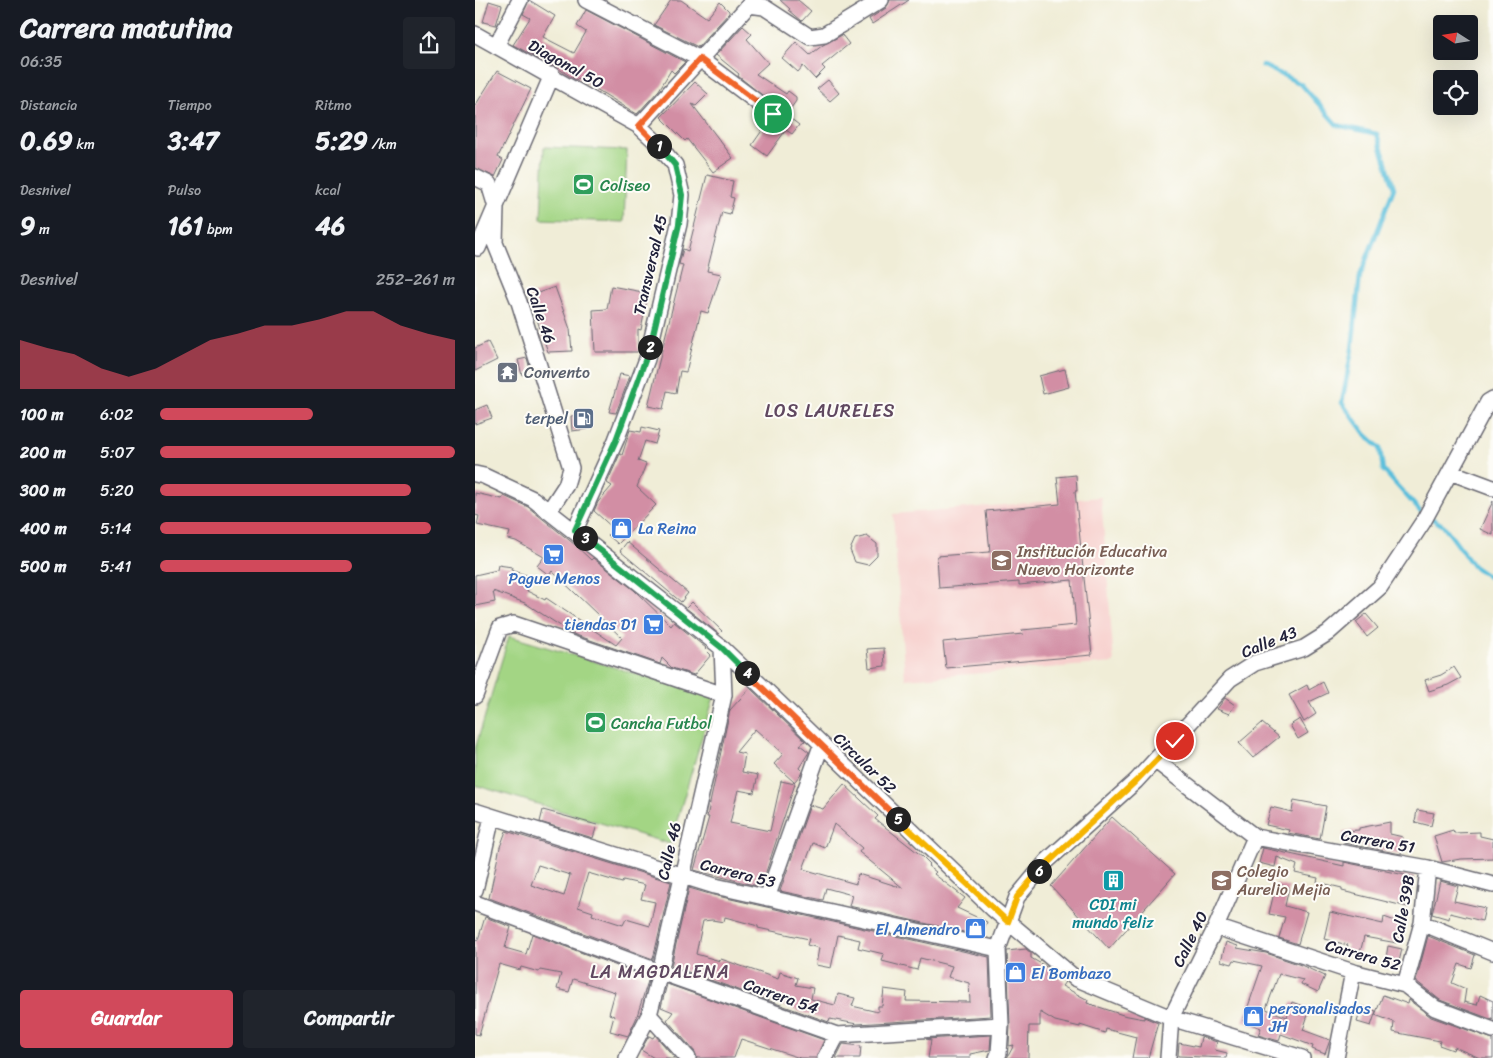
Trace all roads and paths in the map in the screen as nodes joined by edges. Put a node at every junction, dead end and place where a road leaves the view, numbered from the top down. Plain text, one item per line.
1 (520, 0) edge
2 (586, 0) edge
3 (881, 0) edge
4 (475, 34) edge
5 (497, 46) junction
6 (700, 59) junction
7 (551, 75) junction
8 (773, 114) dead end
9 (639, 126) junction
10 (475, 177) edge
11 (496, 207) junction
12 (495, 243) junction
13 (477, 248) edge
14 (1493, 399) edge
15 (1451, 472) junction
16 (475, 474) edge
17 (1493, 488) edge
18 (549, 511) junction
19 (575, 530) junction
20 (722, 648) junction
21 (724, 695) junction
22 (475, 696) edge
23 (821, 746) junction
24 (1156, 762) junction
25 (475, 811) edge
26 (492, 816) junction
27 (1255, 837) junction
28 (1428, 868) junction
29 (681, 876) junction
30 (1493, 884) edge
31 (475, 890) edge
32 (767, 898) junction
33 (475, 903) edge
34 (1008, 922) junction
35 (1422, 922) junction
36 (1216, 927) junction
37 (998, 949) junction
38 (1493, 952) edge
39 (660, 972) junction
40 (1353, 972) junction
41 (1405, 985) junction
42 (649, 1015) junction
43 (1171, 1018) junction
44 (1001, 1025) junction
45 (1493, 1030) edge
46 (837, 1035) junction
47 (627, 1058) edge
48 (688, 1058) edge
49 (825, 1058) edge
50 (997, 1058) edge
51 (1168, 1058) edge
52 (1302, 1058) edge
53 (1336, 1058) edge

1 - 5 street
2 - 6 street
3 - 6 street
4 - 5 street, Diagonal 50
5 - 7 street, Diagonal 50
6 - 8 street
6 - 9 street
7 - 9 street, Diagonal 50
7 - 11 street
9 - 19 street, Transversal 45
10 - 11 street
11 - 12 street
11 - 13 street
12 - 13 street
12 - 18 street, Calle 46
14 - 15 street, Calle 43
15 - 17 street
15 - 24 street, Calle 43
16 - 18 street
18 - 19 street, Circular 52
19 - 20 street, Circular 52
20 - 21 street, Calle 46
20 - 23 street, Circular 52
21 - 22 street
21 - 29 street, Calle 46
23 - 32 street
23 - 34 street, Circular 52
24 - 27 street
24 - 34 street, Calle 43
25 - 26 street, Carrera 53
26 - 29 street, Carrera 53
26 - 31 street
27 - 28 street, Carrera 51
27 - 36 street, Calle 40
28 - 30 street, Carrera 51
28 - 35 street, Calle 39B
29 - 32 street, Carrera 53
29 - 39 street, Calle 46
32 - 37 street, Carrera 53
33 - 39 street, Carrera 54
34 - 37 street, Calle 43
34 - 43 street, Circular 52
35 - 38 street
35 - 41 street, Calle 39B
36 - 40 street, Carrera 52
36 - 43 street, Calle 40
37 - 44 street
39 - 42 street, Calle 46
39 - 46 street, Carrera 54
40 - 41 street, Carrera 52
40 - 53 street
41 - 45 street, Carrera 52
42 - 47 street, Calle 46
42 - 48 street
43 - 51 street, Calle 40
43 - 52 street
44 - 46 street, Carrera 54
44 - 50 street
46 - 49 street

